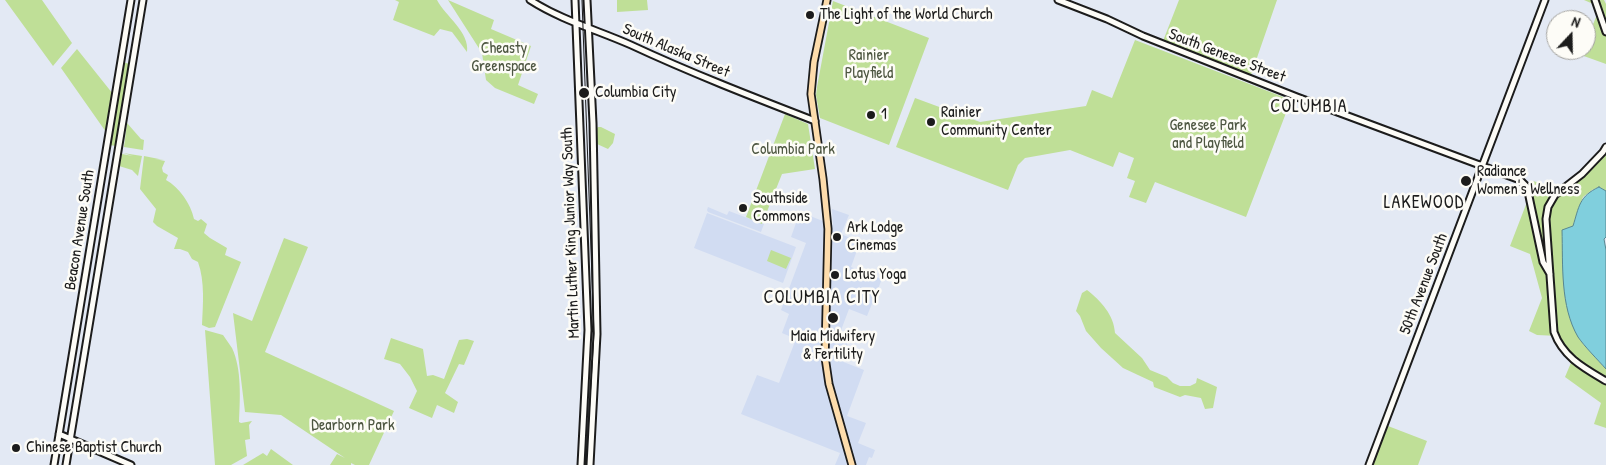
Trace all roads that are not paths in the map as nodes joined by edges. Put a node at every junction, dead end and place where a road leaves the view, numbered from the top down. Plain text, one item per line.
1 (131, 0) edge
2 (142, 0) edge
3 (530, 0) edge
4 (575, 0) edge
5 (588, 0) edge
6 (827, 0) edge
7 (1058, 0) edge
8 (1545, 0) edge
9 (1595, 0) edge
10 (576, 22) junction
11 (589, 28) junction
12 (1606, 32) edge
13 (815, 121) junction
14 (1606, 148) edge
15 (1482, 166) junction
16 (1550, 274) junction
17 (1606, 381) edge
18 (59, 434) junction
19 (70, 438) junction
20 (54, 465) edge
21 (66, 465) edge
22 (131, 465) edge
23 (581, 465) edge
24 (590, 465) edge
25 (852, 465) edge
26 (1369, 465) edge

1 - 18 main road, Beacon Avenue South
2 - 19 main road, Beacon Avenue South
3 - 10 main road, South Alaska Street
4 - 10 main road, Martin Luther King Junior Way South
5 - 11 main road, Martin Luther King Junior Way South
6 - 13 main road
7 - 15 main road, South Genesee Street
8 - 15 main road, 50th Avenue South
9 - 12 main road
10 - 11 main road, South Alaska Street
10 - 23 main road, Martin Luther King Junior Way South
11 - 13 main road, South Alaska Street
11 - 24 main road, Martin Luther King Junior Way South
13 - 25 main road
14 - 16 main road
15 - 16 main road, South Genesee Street
15 - 26 main road, 50th Avenue South
16 - 17 main road
18 - 19 main road
18 - 20 main road, Beacon Avenue South
19 - 21 main road, Beacon Avenue South
19 - 22 main road

